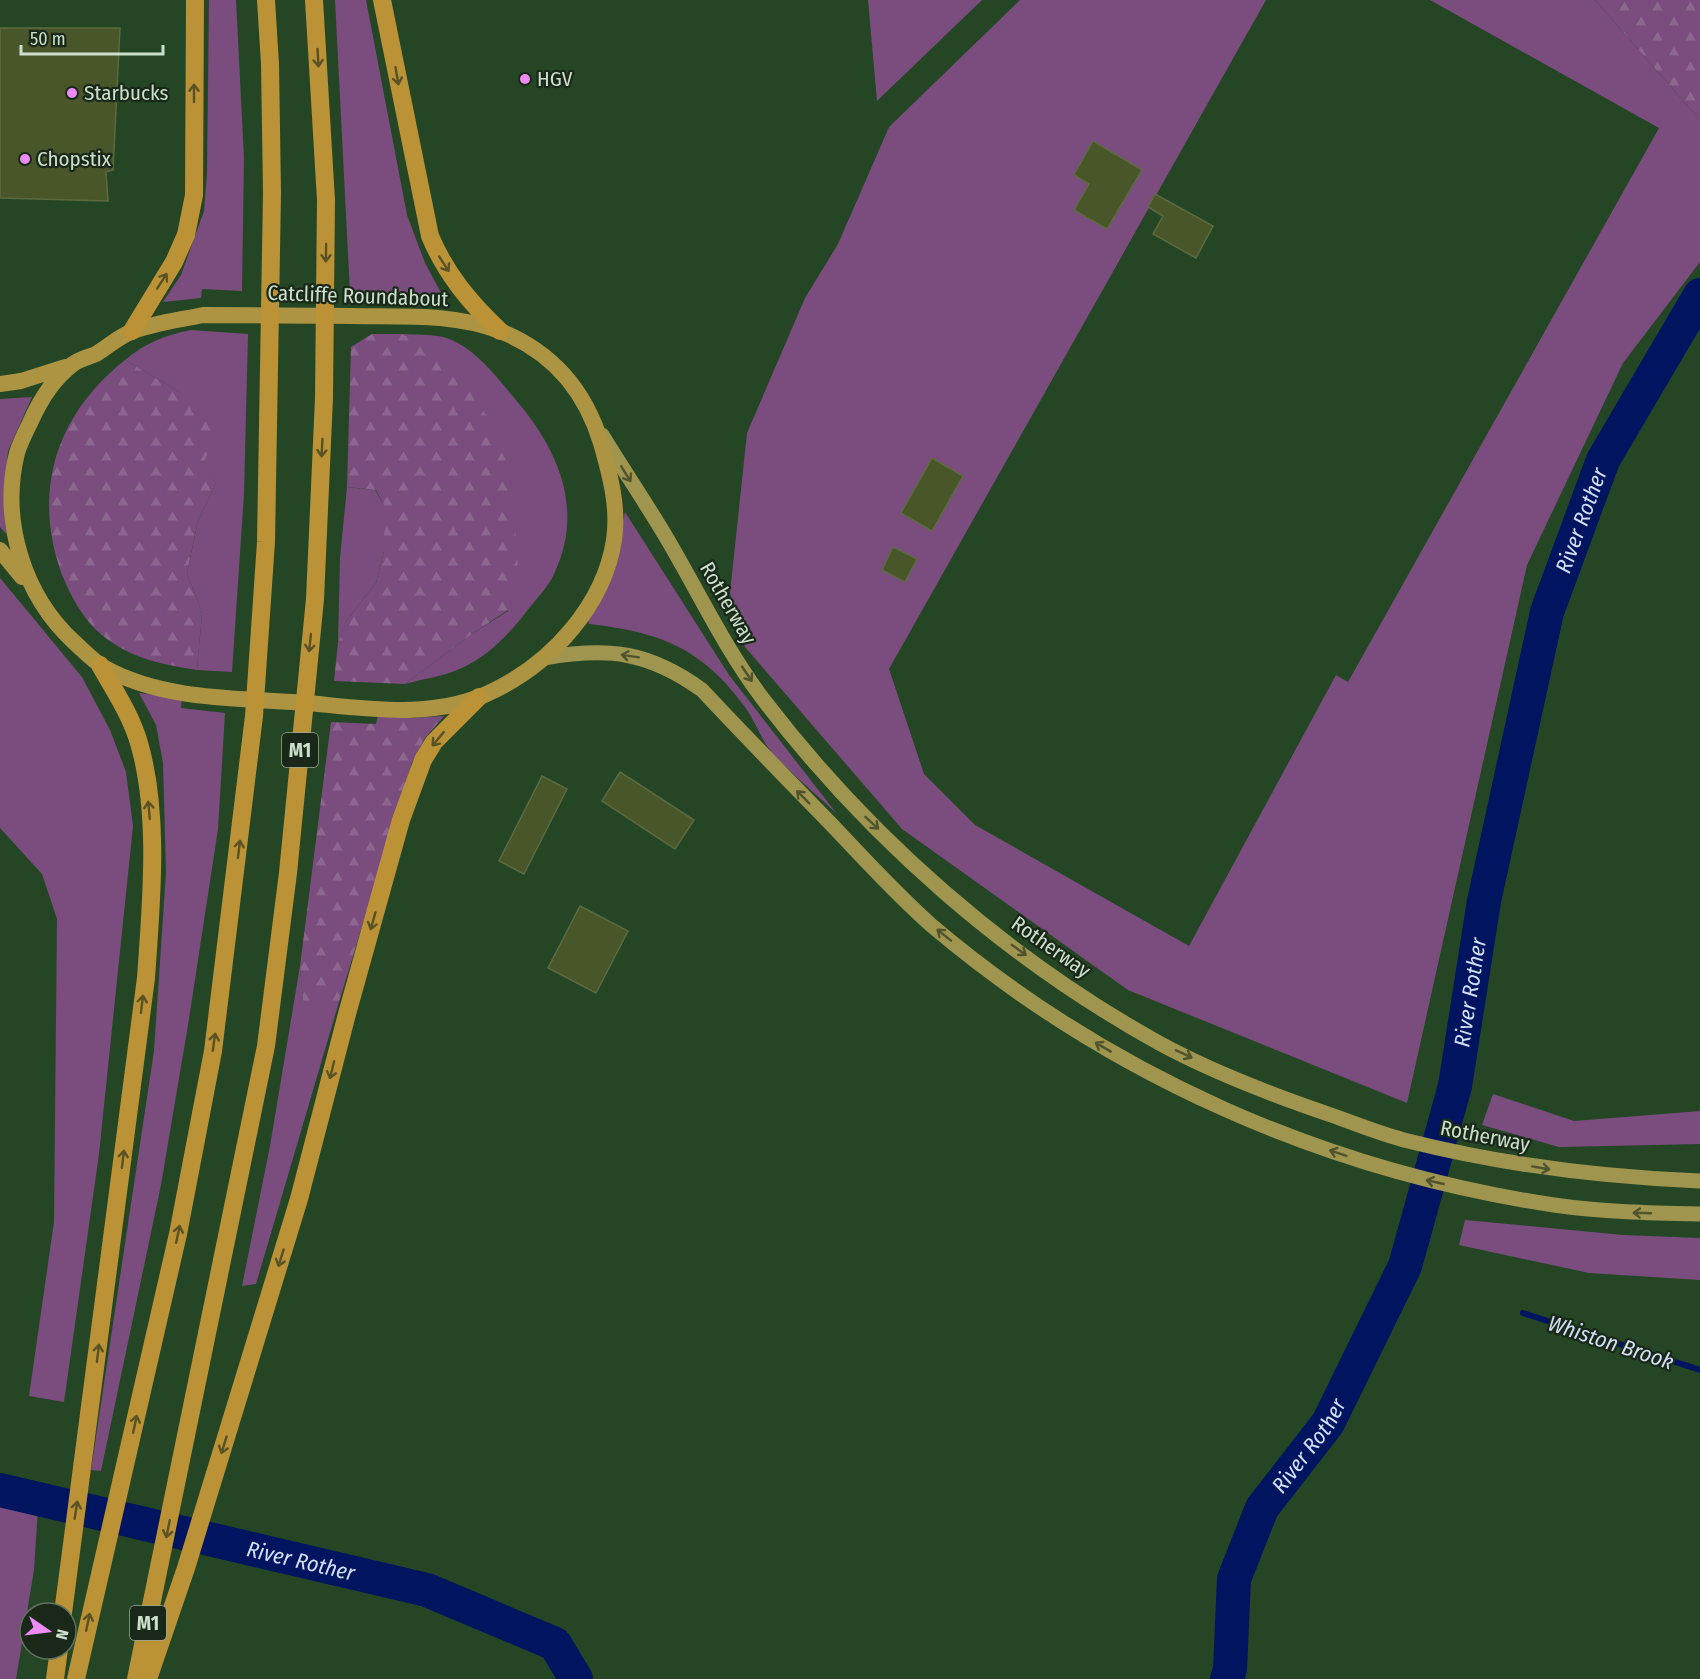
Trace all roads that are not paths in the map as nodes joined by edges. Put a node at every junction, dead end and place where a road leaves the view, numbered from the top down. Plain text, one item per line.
1 (195, 0) edge
2 (266, 0) edge
3 (314, 0) edge
4 (382, 0) edge
5 (500, 331) junction
6 (132, 332) junction
7 (74, 363) junction
8 (0, 384) edge
9 (595, 425) junction
10 (0, 550) edge
11 (28, 584) junction
12 (544, 658) junction
13 (99, 665) junction
14 (479, 697) junction
15 (1700, 1181) edge
16 (1700, 1214) edge
17 (64, 1601) edge
18 (57, 1661) edge
19 (55, 1679) edge
20 (76, 1679) edge
21 (136, 1679) edge
22 (148, 1679) edge

6 -> 1 highway
20 -> 2 highway, M1
3 -> 21 highway, M1
4 -> 5 highway
5 - 6 highway, Catcliffe Roundabout
5 - 9 highway, Catcliffe Roundabout
6 - 7 highway, Catcliffe Roundabout
7 - 8 highway
7 - 11 highway, Catcliffe Roundabout
9 - 12 highway, Catcliffe Roundabout
9 -> 15 main road, Rotherway
10 - 11 highway
11 - 13 highway, Catcliffe Roundabout
12 - 14 highway, Catcliffe Roundabout
16 -> 12 main road
13 - 14 highway, Catcliffe Roundabout
17 -> 13 highway
14 -> 22 highway
18 - 19 highway

